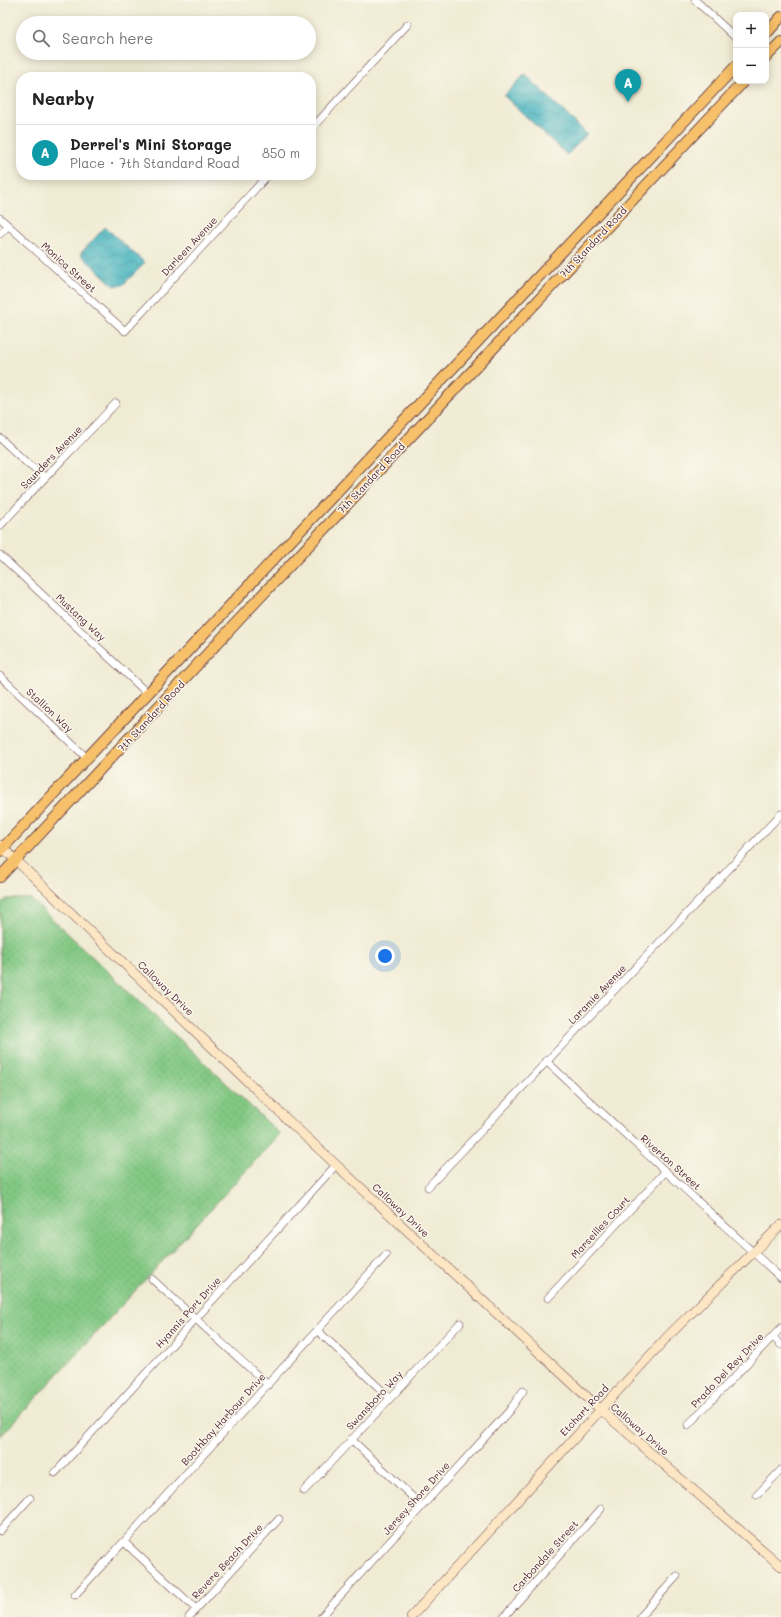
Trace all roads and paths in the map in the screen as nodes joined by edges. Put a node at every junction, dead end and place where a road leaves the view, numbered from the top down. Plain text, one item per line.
1 (696, 0) edge
2 (781, 17) edge
3 (408, 24) dead end
4 (769, 31) edge
5 (733, 35) edge
6 (781, 42) edge
7 (769, 55) edge
8 (733, 69) edge
9 (741, 84) edge
10 (316, 124) edge
11 (263, 180) edge
12 (0, 218) edge
13 (8, 226) junction
14 (0, 234) edge
15 (125, 330) joint
16 (116, 403) dead end
17 (0, 438) edge
18 (45, 477) junction
19 (0, 526) edge
20 (0, 555) edge
21 (0, 676) edge
22 (148, 694) junction
23 (87, 758) junction
24 (781, 814) edge
25 (0, 837) edge
26 (1, 848) edge
27 (17, 860) junction
28 (0, 877) edge
29 (546, 1062) junction
30 (336, 1165) junction
31 (666, 1171) junction
32 (428, 1187) dead end
33 (781, 1225) edge
34 (755, 1252) junction
35 (386, 1255) dead end
36 (781, 1278) edge
37 (152, 1279) dead end
38 (548, 1298) dead end
39 (195, 1318) junction
40 (460, 1322) dead end
41 (781, 1328) edge
42 (318, 1331) junction
43 (773, 1337) junction
44 (781, 1345) edge
45 (268, 1385) junction
46 (523, 1392) dead end
47 (390, 1398) junction
48 (600, 1409) junction
49 (688, 1424) dead end
50 (351, 1439) junction
51 (781, 1470) edge
52 (55, 1473) dead end
53 (304, 1491) dead end
54 (757, 1495) dead end
55 (30, 1498) dead end
56 (422, 1506) junction
57 (602, 1509) dead end
58 (279, 1519) dead end
59 (0, 1531) edge
60 (124, 1542) junction
61 (781, 1566) edge
62 (677, 1576) dead end
63 (75, 1595) dead end
64 (196, 1609) junction
65 (189, 1617) edge
66 (321, 1617) edge
67 (411, 1617) edge
68 (504, 1617) edge
69 (640, 1617) edge

1 - 5 street
2 - 4 main road
3 - 10 street
6 - 7 main road
8 - 22 main road, 7th Standard Road
9 - 27 main road, 7th Standard Road
11 - 15 street, Darleen Avenue
12 - 13 street, Monica Street
13 - 14 street
13 - 15 street, Monica Street
16 - 18 street, Saunders Avenue
17 - 18 street
18 - 19 street, Saunders Avenue
20 - 22 street, Mustang Way
21 - 23 street, Stallion Way
22 - 23 main road, 7th Standard Road
23 - 26 main road, 7th Standard Road
24 - 29 street, Laramie Avenue
25 - 26 main road
26 - 27 main road, Calloway Drive
27 - 28 main road, 7th Standard Road
27 - 30 main road, Calloway Drive
29 - 31 street, Riverton Street
29 - 32 street, Laramie Avenue
30 - 39 street, Hyannis Port Drive
30 - 48 main road, Calloway Drive
31 - 34 street, Riverton Street
31 - 38 street, Marseilles Court
33 - 34 main road, Etchart Road
34 - 36 street, Riverton Street
34 - 48 main road, Etchart Road
35 - 42 street, Boothbay Harbour Drive
37 - 39 street
39 - 45 street
39 - 52 street, Hyannis Port Drive
40 - 47 street, Swansboro Way
41 - 43 street, Prado Del Rey Drive
42 - 45 street, Boothbay Harbour Drive
42 - 47 street
43 - 44 street
43 - 49 street, Prado Del Rey Drive
45 - 60 street, Boothbay Harbour Drive
46 - 56 street, Jersey Shore Drive
47 - 50 street, Swansboro Way
48 - 61 main road, Calloway Drive
48 - 67 main road, Etchart Road
50 - 53 street, Swansboro Way
50 - 56 street
51 - 54 street
55 - 59 street
56 - 66 street, Jersey Shore Drive
57 - 68 street, Carbondale Street
58 - 64 street, Revere Beach Drive
60 - 63 street, Boothbay Harbour Drive
60 - 64 street
62 - 69 street
64 - 65 street, Revere Beach Drive

